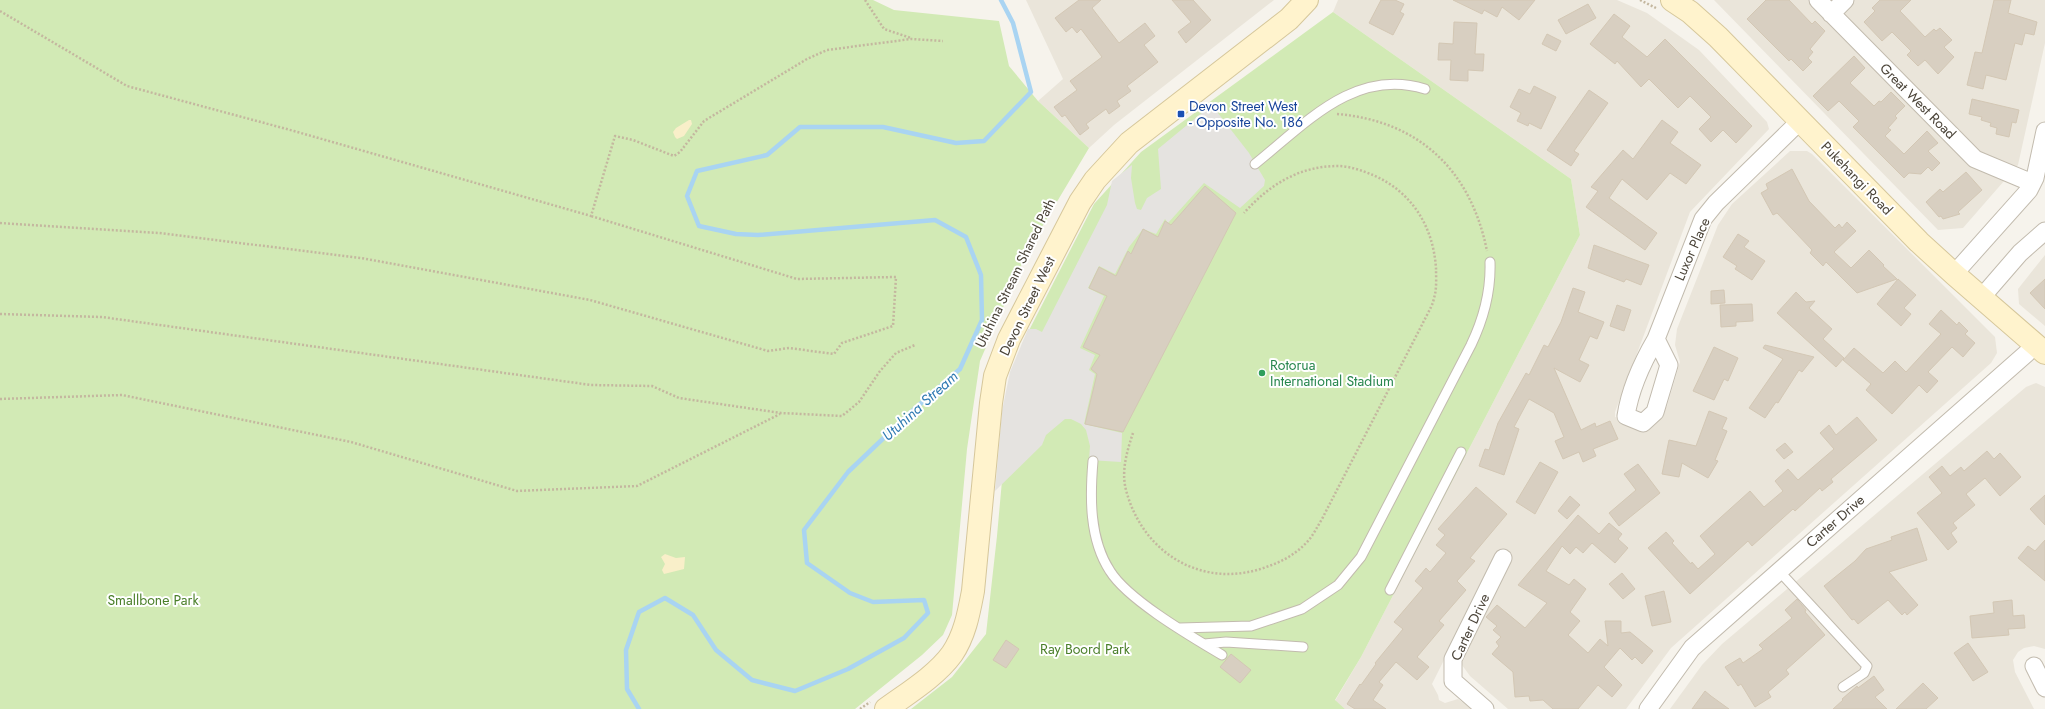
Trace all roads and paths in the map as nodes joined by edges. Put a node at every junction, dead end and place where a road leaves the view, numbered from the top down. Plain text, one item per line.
1 (865, 0) edge
2 (1307, 0) edge
3 (1672, 0) edge
4 (1818, 0) edge
5 (1845, 0) edge
6 (0, 10) edge
7 (1831, 14) junction
8 (911, 38) junction
9 (943, 41) dead end
10 (1425, 89) dead end
11 (1317, 113) junction
12 (1800, 121) junction
13 (2045, 131) edge
14 (1256, 164) dead end
15 (2032, 183) junction
16 (1244, 213) dead end
17 (591, 216) junction
18 (0, 223) edge
19 (2045, 231) edge
20 (1490, 262) joint
21 (1954, 274) junction
22 (1981, 298) junction
23 (0, 314) edge
24 (1656, 339) dead end
25 (915, 345) dead end
26 (2040, 349) edge
27 (0, 399) edge
28 (780, 413) junction
29 (1133, 433) dead end
30 (1461, 452) dead end
31 (1093, 460) dead end
32 (1503, 558) dead end
33 (1779, 571) junction
34 (1390, 590) dead end
35 (1180, 628) junction
36 (1204, 644) junction
37 (1303, 648) dead end
38 (1222, 655) dead end
39 (2034, 666) dead end
40 (1843, 687) dead end
41 (2045, 688) edge
42 (879, 705) edge
43 (860, 709) edge
44 (1485, 709) edge
45 (1648, 709) edge

1 - 8 path
2 - 42 main road, Devon Street West
3 - 12 main road, Pukehangi Road
4 - 7 street, Great West Road
5 - 7 street
6 - 17 path
7 - 15 street, Great West Road
8 - 9 path
8 - 17 path
10 - 11 lane
11 - 14 lane
11 - 20 path
12 - 21 main road, Pukehangi Road
12 - 24 street, Luxor Place
13 - 15 street
15 - 21 street
16 - 29 path
17 - 18 path
19 - 22 street
20 - 35 lane
21 - 22 main road, Pukehangi Road
22 - 26 main road, Pukehangi Road
23 - 28 path
25 - 28 path
26 - 33 street, Carter Drive
27 - 28 path
30 - 34 lane
31 - 35 lane
32 - 44 street, Carter Drive
33 - 40 lane
33 - 45 street, Carter Drive
35 - 36 lane
36 - 37 lane
36 - 38 lane
39 - 41 street
42 - 43 path

